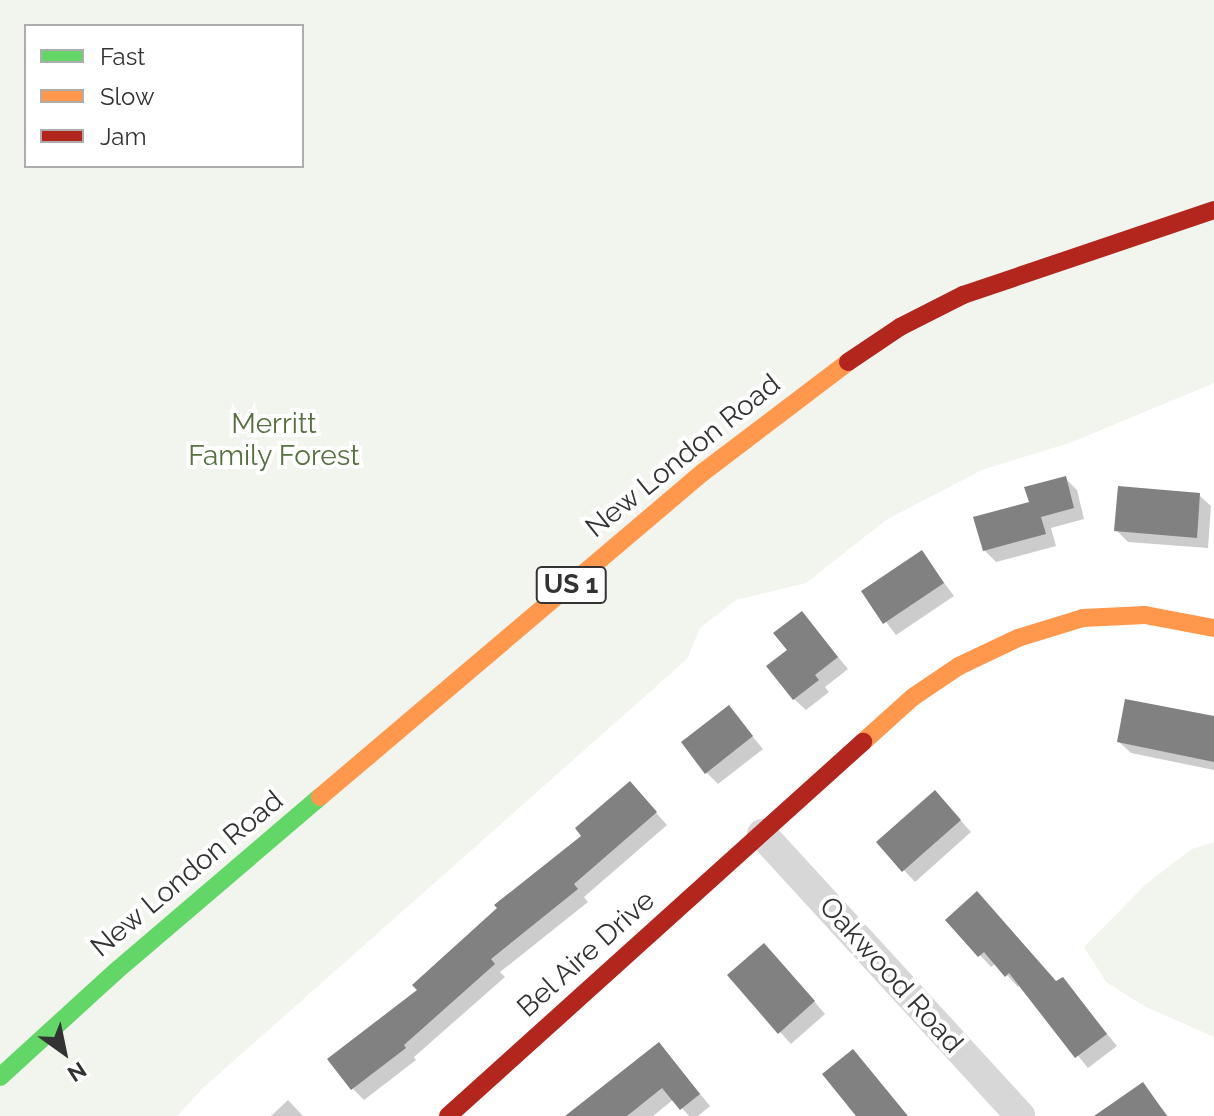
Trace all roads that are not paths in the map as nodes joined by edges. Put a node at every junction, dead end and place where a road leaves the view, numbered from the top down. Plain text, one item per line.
1 (1214, 210) edge
2 (1214, 628) edge
3 (762, 834) junction
4 (0, 1077) edge
5 (448, 1116) edge
6 (1020, 1116) edge

1 - 4 main road, New London Road / US 1
2 - 3 main road, Bel Aire Drive
3 - 5 main road, Bel Aire Drive
3 - 6 street, Oakwood Road

